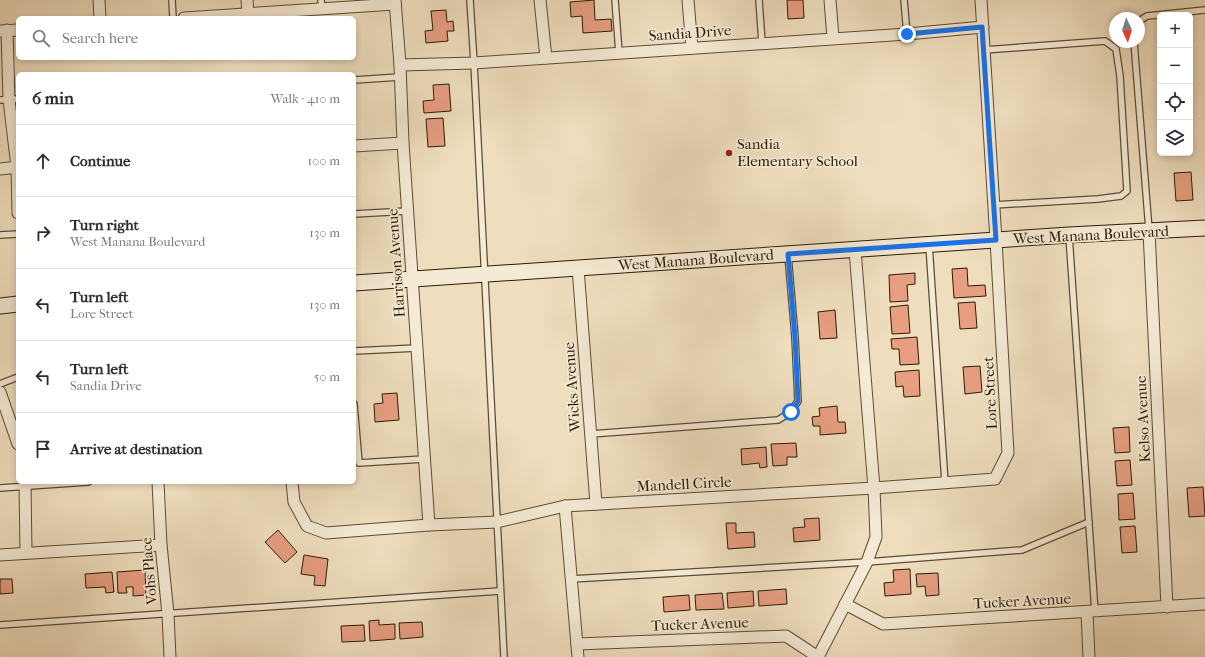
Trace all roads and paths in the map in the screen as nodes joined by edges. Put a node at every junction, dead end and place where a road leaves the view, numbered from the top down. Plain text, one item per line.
1 (99, 0) edge
2 (172, 0) edge
3 (247, 0) edge
4 (470, 0) edge
5 (540, 0) edge
6 (615, 0) edge
7 (688, 0) edge
8 (759, 0) edge
9 (830, 0) edge
10 (904, 0) edge
11 (981, 0) edge
12 (395, 2) edge
13 (321, 5) edge
14 (1205, 10) edge
15 (248, 14) junction
16 (100, 16) edge
17 (173, 16) edge
18 (216, 16) edge
19 (1145, 17) edge
20 (982, 27) junction
21 (8, 30) edge
22 (907, 34) junction
23 (833, 38) junction
24 (762, 43) junction
25 (692, 48) junction
26 (1134, 48) edge
27 (984, 50) junction
28 (618, 53) junction
29 (546, 58) junction
30 (474, 63) junction
31 (400, 65) junction
32 (400, 77) junction
33 (356, 80) edge
34 (9, 100) edge
35 (403, 143) junction
36 (356, 146) edge
37 (16, 159) edge
38 (16, 167) edge
39 (0, 169) edge
40 (994, 205) junction
41 (408, 211) junction
42 (356, 214) edge
43 (1205, 228) edge
44 (1149, 231) junction
45 (16, 234) edge
46 (0, 235) edge
47 (1069, 236) junction
48 (996, 240) junction
49 (929, 245) junction
50 (855, 250) junction
51 (788, 254) junction
52 (578, 268) junction
53 (484, 274) junction
54 (412, 279) junction
55 (356, 283) edge
56 (16, 304) edge
57 (0, 306) edge
58 (417, 348) junction
59 (356, 351) edge
60 (16, 378) edge
61 (0, 384) edge
62 (0, 392) edge
63 (356, 428) edge
64 (591, 434) junction
65 (16, 438) edge
66 (424, 459) junction
67 (945, 482) junction
68 (25, 484) edge
69 (158, 484) edge
70 (292, 484) edge
71 (0, 488) edge
72 (874, 488) junction
73 (596, 504) junction
74 (565, 506) junction
75 (497, 522) junction
76 (1089, 522) junction
77 (429, 525) junction
78 (161, 546) junction
79 (26, 553) junction
80 (0, 554) edge
81 (867, 562) junction
82 (571, 579) junction
83 (500, 591) junction
84 (845, 604) junction
85 (1205, 604) edge
86 (1167, 606) junction
87 (1091, 612) junction
88 (168, 614) junction
89 (0, 625) edge
90 (577, 644) junction
91 (170, 657) edge
92 (504, 657) edge
93 (578, 657) edge
94 (818, 657) edge
95 (1089, 657) edge

1 - 16 street
2 - 17 lane
3 - 15 street
4 - 30 lane
5 - 29 street
6 - 28 lane
7 - 25 street
8 - 24 lane
9 - 23 street
10 - 22 lane
11 - 20 street, Lore Street
12 - 13 street
12 - 31 street, Harrison Avenue
13 - 15 street
14 - 19 lane
15 - 18 street
20 - 22 street, Sandia Drive
20 - 27 street, Lore Street
21 - 34 street
22 - 23 street, Sandia Drive
23 - 24 street, Sandia Drive
24 - 25 street, Sandia Drive
25 - 28 street, Sandia Drive
26 - 44 lane
27 - 40 street, Lore Street
27 - 40 lane
28 - 29 street, Sandia Drive
29 - 30 street, Sandia Drive
30 - 31 street, Sandia Drive
30 - 53 lane
31 - 32 street, Harrison Avenue
32 - 33 lane
32 - 35 street, Harrison Avenue
34 - 37 street
35 - 36 street
35 - 41 street, Harrison Avenue
38 - 39 street
40 - 48 street, Lore Street
41 - 42 lane
41 - 54 street, Harrison Avenue
43 - 44 street, West Manana Boulevard
44 - 47 street, West Manana Boulevard
44 - 86 street, Kelso Avenue
45 - 46 lane
47 - 48 street, West Manana Boulevard
47 - 76 lane
48 - 49 street, West Manana Boulevard
48 - 67 street, Lore Street
49 - 50 street, West Manana Boulevard
49 - 67 lane
50 - 51 street, West Manana Boulevard
50 - 72 street
51 - 52 street, West Manana Boulevard
51 - 64 lane
52 - 53 street, West Manana Boulevard
52 - 64 street, Wicks Avenue
53 - 54 street, West Manana Boulevard
53 - 75 lane
54 - 55 street, West Manana Boulevard
54 - 58 street, Harrison Avenue
56 - 57 street
58 - 59 lane
58 - 66 street, Harrison Avenue
60 - 61 lane
62 - 65 street
63 - 66 lane
64 - 73 street, Wicks Avenue
66 - 77 street, Harrison Avenue
67 - 72 street, Lore Street
68 - 71 lane
68 - 79 street
69 - 78 street, Vohs Place
70 - 77 street, Mandell Circle
72 - 73 street, Mandell Circle
72 - 81 street
73 - 74 street, Mandell Circle
74 - 75 street, Mandell Circle
74 - 82 street
75 - 77 street, Mandell Circle
75 - 83 lane
76 - 81 lane
76 - 87 lane
78 - 79 street
78 - 88 street, Vohs Place
79 - 80 street
81 - 82 lane
81 - 84 street
82 - 90 street
83 - 88 lane
83 - 92 lane
84 - 87 street, Tucker Avenue
84 - 94 street
85 - 86 street, Tucker Avenue
86 - 87 street, Tucker Avenue
87 - 95 street
88 - 89 lane
88 - 91 street, Vohs Place
90 - 93 street
90 - 94 street, Tucker Avenue

